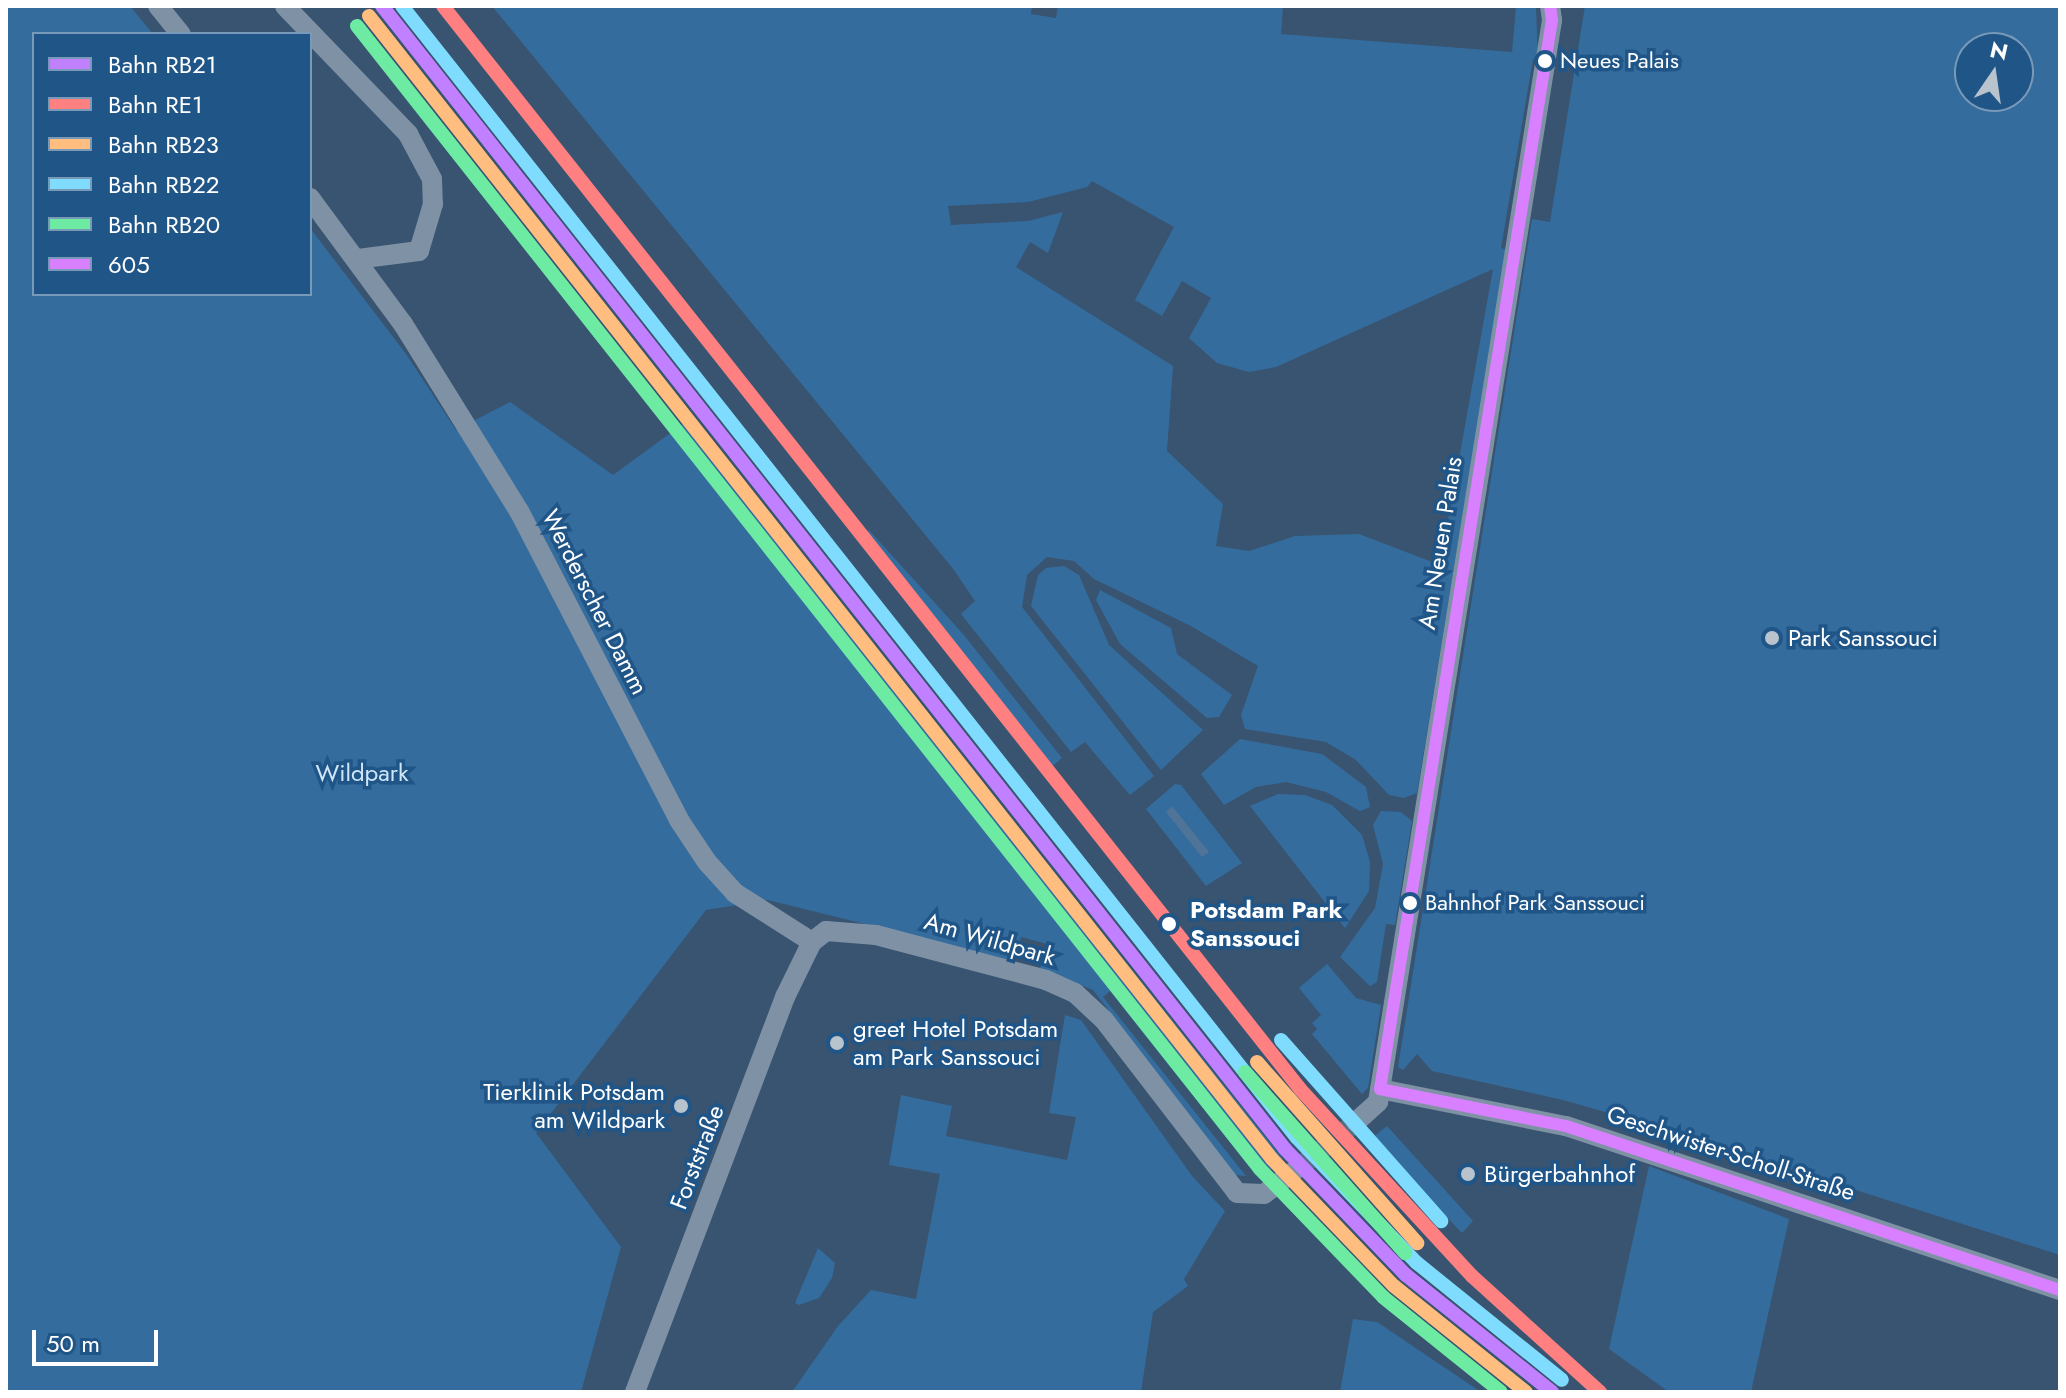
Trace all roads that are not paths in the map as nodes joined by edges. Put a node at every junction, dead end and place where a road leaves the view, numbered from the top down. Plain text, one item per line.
1 (158, 6) edge
2 (285, 6) edge
3 (1550, 6) edge
4 (179, 32) edge
5 (310, 32) edge
6 (312, 34) edge
7 (312, 201) edge
8 (357, 259) junction
9 (812, 942) junction
10 (1380, 1089) junction
11 (1356, 1122) tunnel mouth
12 (1293, 1172) tunnel mouth
13 (2060, 1290) edge
14 (635, 1392) edge

1 - 4 street
2 - 5 street
3 - 10 street, Am Neuen Palais
6 - 8 street
7 - 8 street, Werderscher Damm
8 - 9 street, Werderscher Damm
9 - 12 street, Am Wildpark
9 - 14 street, Forststraße
10 - 11 street
10 - 13 street, Geschwister-Scholl-Straße

